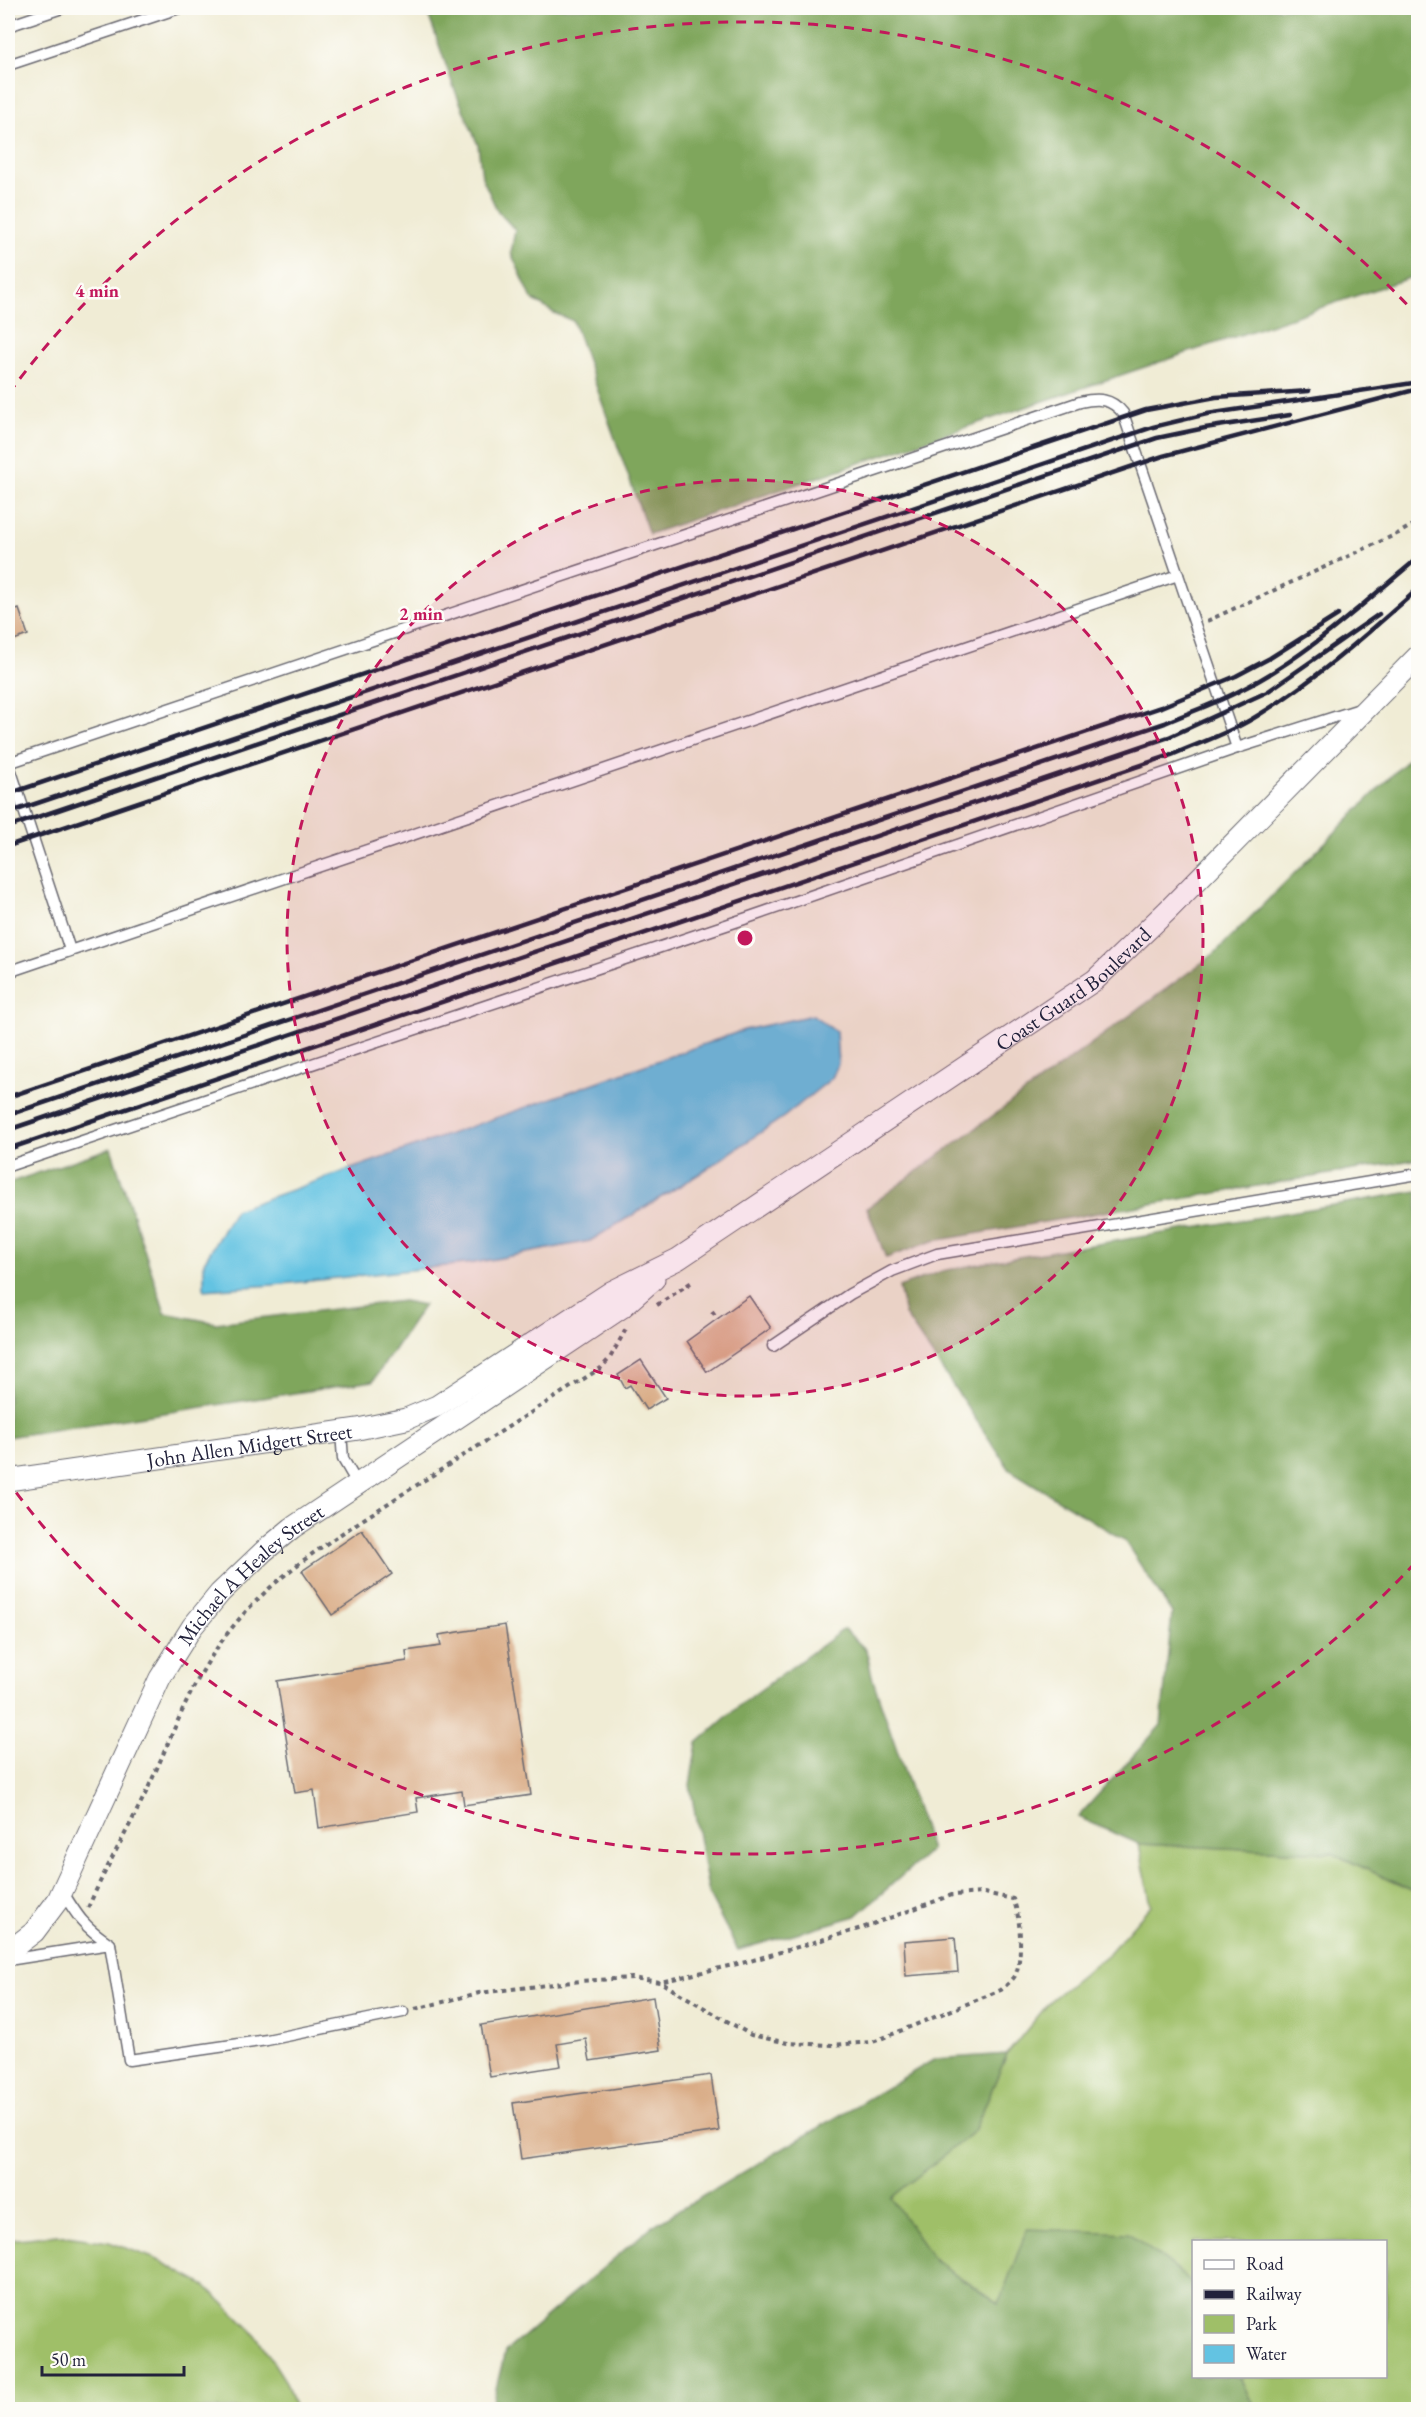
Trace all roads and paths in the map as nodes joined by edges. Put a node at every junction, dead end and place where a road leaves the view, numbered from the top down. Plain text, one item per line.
1 (62, 8) edge
2 (179, 8) edge
3 (8, 26) edge
4 (8, 65) edge
5 (1419, 522) edge
6 (1178, 575) junction
7 (1196, 626) junction
8 (1419, 656) edge
9 (1369, 706) junction
10 (1237, 748) junction
11 (8, 763) edge
12 (70, 950) junction
13 (8, 972) edge
14 (8, 1166) edge
15 (1419, 1173) edge
16 (692, 1281) dead end
17 (621, 1308) junction
18 (648, 1311) dead end
19 (712, 1311) dead end
20 (718, 1319) dead end
21 (773, 1346) dead end
22 (341, 1432) junction
23 (8, 1480) edge
24 (357, 1483) junction
25 (62, 1891) junction
26 (82, 1922) junction
27 (110, 1944) junction
28 (8, 1952) edge
29 (8, 1960) edge
30 (660, 1982) junction
31 (403, 2012) joint

1 - 3 lane
2 - 4 lane
5 - 7 path
6 - 7 lane
6 - 11 lane
6 - 12 lane
7 - 10 lane
8 - 9 street, Coast Guard Boulevard
9 - 10 lane
9 - 17 street, Coast Guard Boulevard
10 - 14 lane
11 - 12 lane
12 - 13 lane
15 - 21 lane
16 - 18 path
17 - 22 street, John Allen Midgett Street
17 - 24 street, Michael A Healey Street
17 - 26 path
19 - 20 path
22 - 23 street, John Allen Midgett Street
22 - 24 lane
24 - 25 street, Michael A Healey Street
25 - 26 lane
25 - 28 street, Michael A Healey Street
26 - 27 lane
27 - 29 lane
27 - 31 lane
30 - 30 path
30 - 31 path

